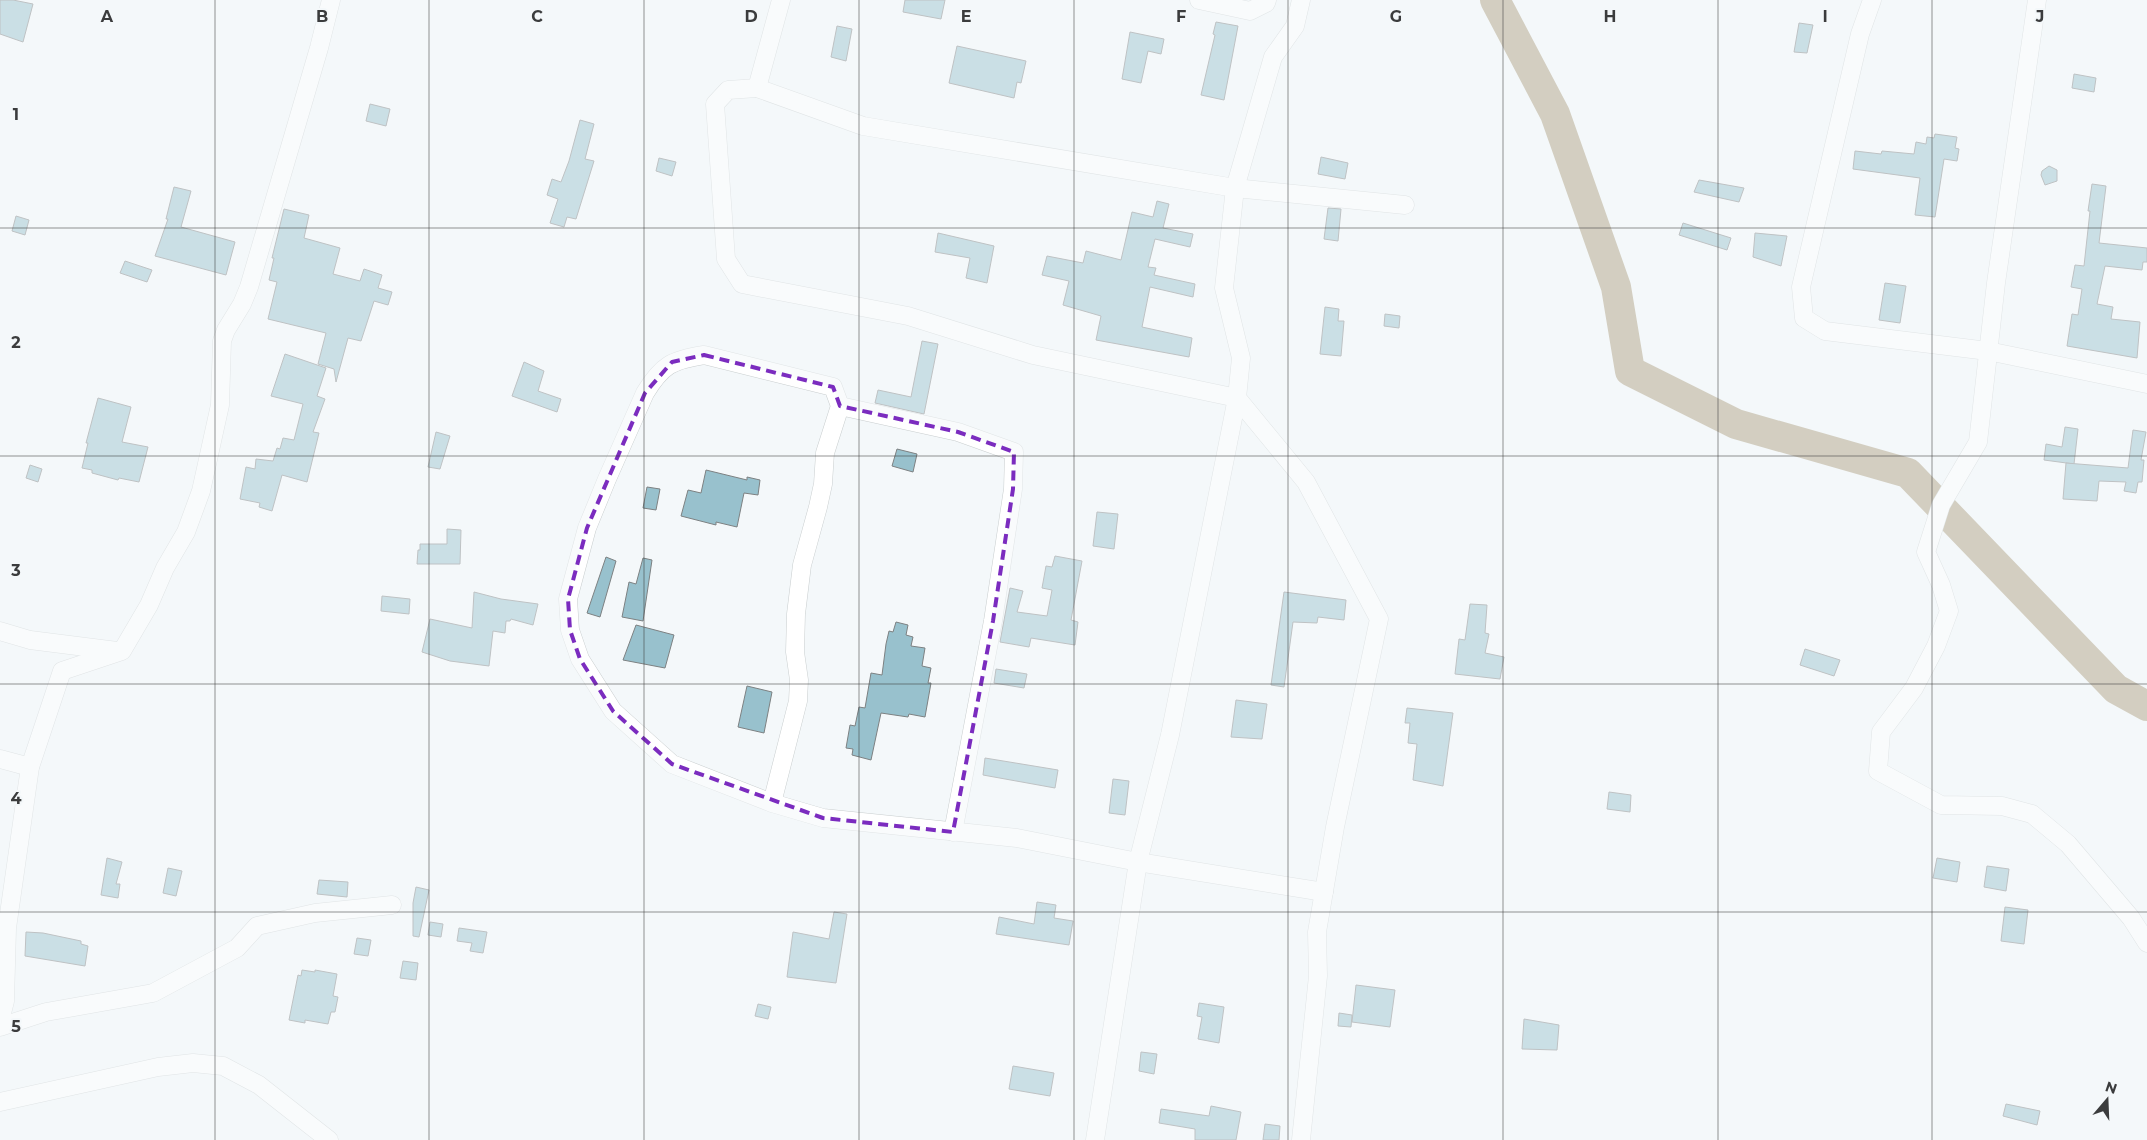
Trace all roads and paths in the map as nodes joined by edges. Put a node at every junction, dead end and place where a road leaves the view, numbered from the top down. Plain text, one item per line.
1 (331, 0) edge
2 (781, 0) edge
3 (1200, 0) edge
4 (1267, 0) edge
5 (1301, 0) edge
6 (1872, 0) edge
7 (2037, 0) edge
8 (757, 88) junction
9 (1235, 188) junction
10 (1405, 205) dead end
11 (1988, 351) junction
12 (2147, 384) edge
13 (1237, 398) junction
14 (840, 406) junction
15 (0, 631) edge
16 (122, 651) junction
17 (0, 759) edge
18 (30, 767) junction
19 (772, 803) junction
20 (953, 832) junction
21 (1138, 862) junction
22 (1324, 892) junction
23 (392, 906) dead end
24 (2147, 943) edge
25 (0, 1021) edge
26 (0, 1027) edge
27 (0, 1102) edge
28 (329, 1140) edge
29 (1095, 1140) edge
30 (1301, 1140) edge

1 - 16 street
2 - 8 street
3 - 4 street
5 - 9 street
6 - 11 street
7 - 11 street
8 - 9 street
8 - 13 street
9 - 10 street
9 - 13 street
11 - 12 street
11 - 24 street
13 - 21 street
13 - 22 street
14 - 19 street
14 - 19 street
14 - 20 street
15 - 16 street
16 - 18 street
17 - 18 street
18 - 25 street
19 - 20 street
20 - 21 street
21 - 22 street
21 - 29 street
22 - 30 street
23 - 26 street
27 - 28 street

